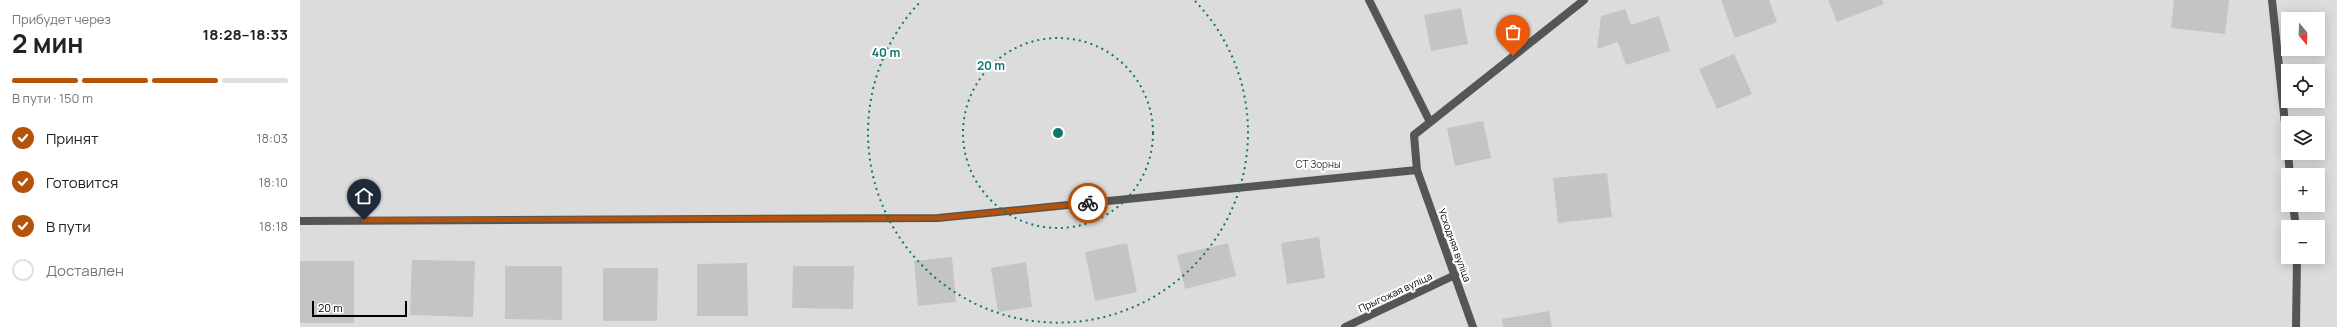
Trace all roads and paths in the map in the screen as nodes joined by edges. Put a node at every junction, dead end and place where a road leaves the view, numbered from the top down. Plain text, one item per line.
1 (1369, 0) edge
2 (1584, 0) edge
3 (2272, 0) edge
4 (2284, 116) edge
5 (1430, 122) junction
6 (1417, 170) junction
7 (300, 221) edge
8 (2297, 264) edge
9 (1455, 275) junction
10 (1344, 327) edge
11 (1473, 327) edge
12 (2296, 327) edge

1 - 5 street
2 - 5 street
3 - 4 street
5 - 6 street, Усходняя вуліца
6 - 7 street
6 - 9 street, Усходняя вуліца
8 - 12 street
9 - 10 street, Прыгожая вуліца
9 - 11 street, Усходняя вуліца

